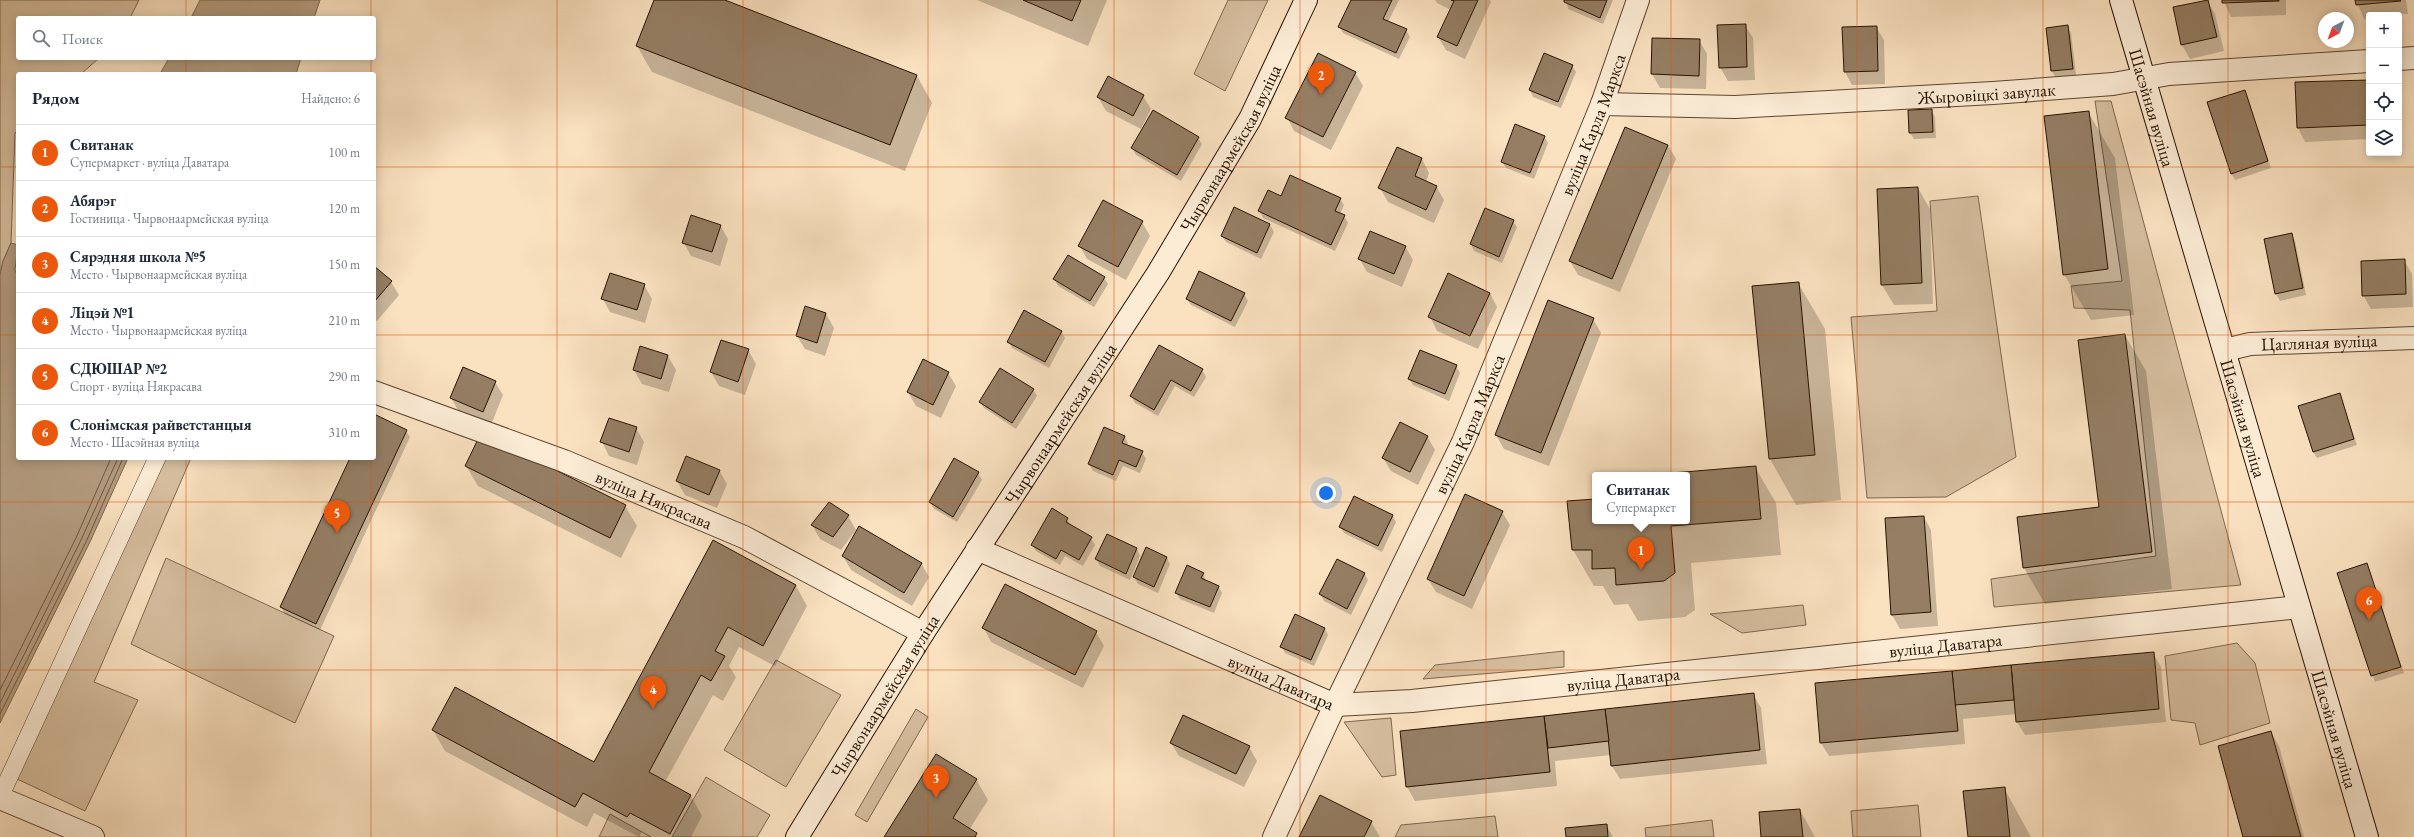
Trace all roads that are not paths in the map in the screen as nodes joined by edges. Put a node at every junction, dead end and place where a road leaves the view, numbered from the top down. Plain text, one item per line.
1 (1306, 0) edge
2 (1638, 0) edge
3 (2121, 0) edge
4 (2414, 58) edge
5 (2402, 59) edge
6 (2366, 61) edge
7 (2144, 79) junction
8 (1602, 104) junction
9 (2414, 338) edge
10 (2225, 350) junction
11 (376, 393) edge
12 (157, 460) edge
13 (977, 549) junction
14 (2299, 607) junction
15 (923, 632) junction
16 (1335, 705) junction
17 (0, 797) edge
18 (93, 837) edge
19 (798, 837) edge
20 (1274, 837) edge
21 (2367, 837) edge

1 - 13 street, Чырвонаармейская вуліца
2 - 8 street, вуліца Карла Маркса
3 - 7 street, Шасэйная вуліца
4 - 5 street
6 - 7 street, Жыровіцкі завулак
7 - 8 street, Жыровіцкі завулак
7 - 10 street, Шасэйная вуліца
8 - 16 street, вуліца Карла Маркса
9 - 10 street, Цагляная вуліца
10 - 14 street, Шасэйная вуліца
11 - 15 street, вуліца Някрасава
12 - 17 street
13 - 15 street, Чырвонаармейская вуліца
13 - 16 street, вуліца Даватара
14 - 16 street, вуліца Даватара
14 - 21 street, Шасэйная вуліца
15 - 19 street, Чырвонаармейская вуліца
16 - 20 street, вуліца Карла Маркса
17 - 18 street

